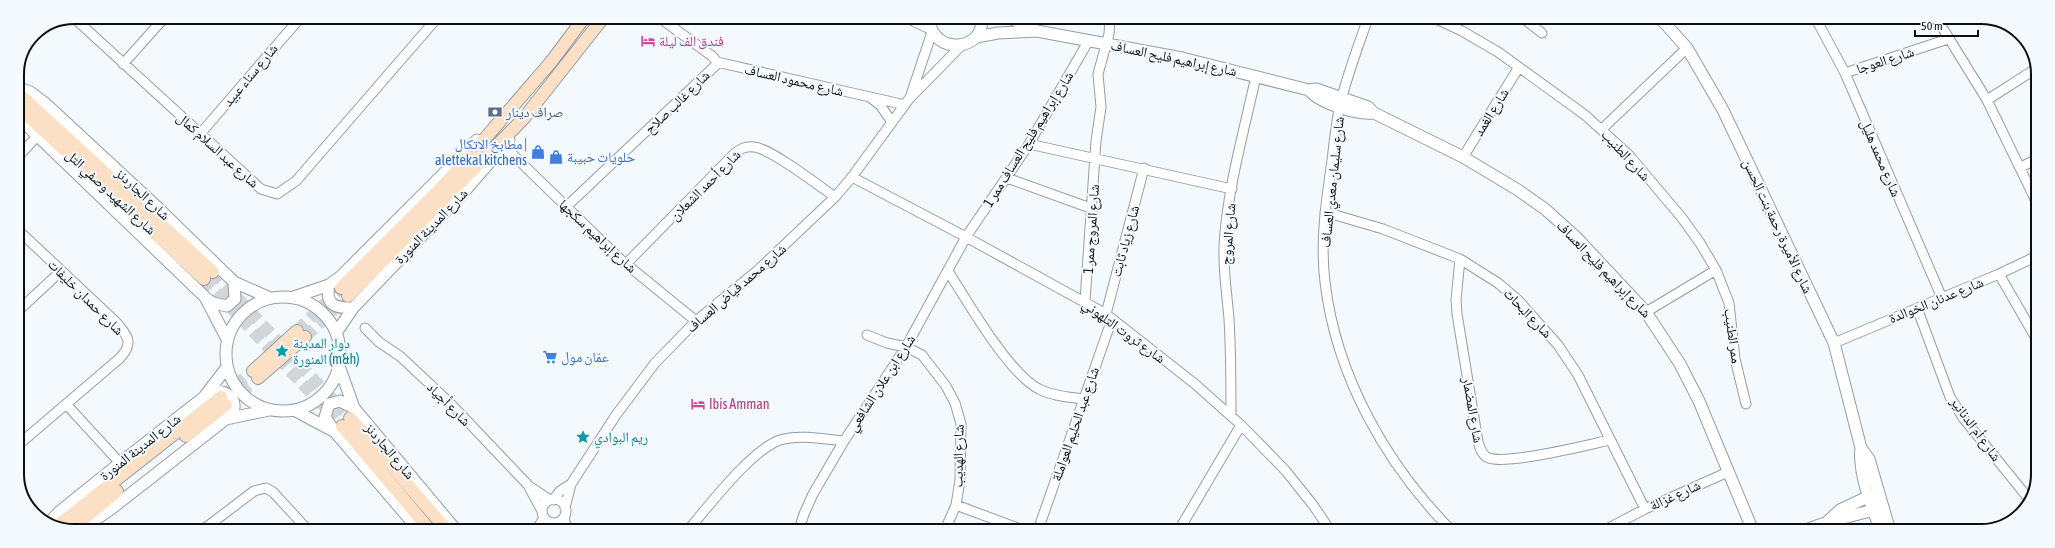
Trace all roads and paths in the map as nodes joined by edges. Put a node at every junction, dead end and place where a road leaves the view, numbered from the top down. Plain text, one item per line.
1 (80, 24) edge
2 (159, 24) edge
3 (295, 24) edge
4 (432, 24) edge
5 (580, 24) edge
6 (598, 24) edge
7 (668, 24) edge
8 (982, 24) edge
9 (1022, 24) edge
10 (1109, 24) edge
11 (1366, 24) edge
12 (1454, 24) edge
13 (1531, 24) edge
14 (1665, 24) edge
15 (1819, 24) edge
16 (1940, 24) edge
17 (930, 26) edge
18 (1037, 31) junction
19 (1542, 33) dead end
20 (976, 37) junction
21 (1948, 39) junction
22 (1088, 40) junction
23 (1107, 43) junction
24 (962, 45) junction
25 (1687, 48) junction
26 (717, 62) junction
27 (123, 64) junction
28 (1519, 67) junction
29 (2031, 72) edge
30 (1844, 73) junction
31 (1256, 76) junction
32 (24, 90) edge
33 (871, 98) junction
34 (1987, 100) junction
35 (907, 102) junction
36 (1341, 102) junction
37 (24, 103) edge
38 (504, 115) junction
39 (524, 118) junction
40 (24, 122) edge
41 (892, 122) junction
42 (1602, 129) junction
43 (200, 134) junction
44 (38, 135) junction
45 (1029, 144) junction
46 (504, 146) junction
47 (24, 150) edge
48 (1463, 157) junction
49 (1095, 158) junction
50 (2031, 163) edge
51 (2021, 167) junction
52 (1144, 168) junction
53 (852, 177) junction
54 (1007, 178) junction
55 (1232, 189) junction
56 (2031, 190) edge
57 (834, 197) junction
58 (566, 207) junction
59 (1092, 209) junction
60 (1325, 212) junction
61 (24, 236) edge
62 (966, 237) junction
63 (1460, 259) junction
64 (2031, 259) edge
65 (626, 264) junction
66 (1716, 270) junction
67 (61, 271) junction
68 (948, 271) junction
69 (1999, 274) junction
70 (208, 275) tunnel mouth
71 (234, 282) junction
72 (329, 285) junction
73 (205, 297) junction
74 (270, 298) junction
75 (293, 298) junction
76 (1942, 298) junction
77 (1085, 301) junction
78 (24, 305) edge
79 (353, 308) junction
80 (1917, 308) junction
81 (1646, 312) junction
82 (1109, 316) junction
83 (696, 322) junction
84 (365, 328) dead end
85 (2031, 330) edge
86 (336, 333) junction
87 (301, 334) tunnel mouth
88 (867, 335) dead end
89 (227, 339) junction
90 (1834, 343) junction
91 (906, 346) junction
92 (339, 366) junction
93 (227, 367) junction
94 (256, 375) tunnel mouth
95 (204, 397) junction
96 (1083, 399) junction
97 (66, 404) junction
98 (1746, 404) dead end
99 (270, 409) junction
100 (294, 410) junction
101 (1231, 416) junction
102 (226, 419) junction
103 (345, 421) junction
104 (1241, 425) junction
105 (24, 440) edge
106 (1610, 440) junction
107 (844, 441) junction
108 (120, 463) junction
109 (1728, 472) junction
110 (571, 484) junction
111 (529, 486) junction
112 (1874, 494) junction
113 (2026, 495) edge
114 (551, 500) junction
115 (956, 505) junction
116 (1877, 508) junction
117 (1645, 509) junction
118 (565, 512) junction
119 (543, 514) junction
120 (53, 519) edge
121 (1828, 521) junction
122 (62, 522) edge
123 (78, 524) edge
124 (89, 524) edge
125 (213, 524) edge
126 (303, 524) edge
127 (414, 524) edge
128 (424, 524) edge
129 (440, 524) edge
130 (450, 524) edge
131 (539, 524) edge
132 (553, 524) edge
133 (556, 524) edge
134 (566, 524) edge
135 (693, 524) edge
136 (801, 524) edge
137 (948, 524) edge
138 (1007, 524) edge
139 (1040, 524) edge
140 (1183, 524) edge
141 (1326, 524) edge
142 (1445, 524) edge
143 (1616, 524) edge
144 (1750, 524) edge
145 (1821, 524) edge
146 (1880, 524) edge
147 (1886, 524) edge

1 - 27 street, شارع عبد السلام كمال
2 - 27 street
3 - 43 street, شارع سناء عبيد
4 - 43 street, شارع عبد السلام كمال
5 - 38 main road, شارع المدينة المنورة
6 - 39 main road, شارع المدينة المنورة
7 - 26 street, شارع غالب صلاح
8 - 20 street
9 - 18 street, شارع إبراهيم فليح العساف
10 - 23 street, شارع المروج ممر 1
11 - 36 street, شارع سليمان معدي العساف
12 - 28 street, شارع الطنيب
13 - 19 street
14 - 25 street, شارع الأميرة رحمة بنت الحسن
15 - 30 street, شارع محمد هليل
16 - 21 street
17 - 24 street
17 - 35 street, شارع محمد فياض العساف
18 - 20 street, شارع إبراهيم فليح العساف
18 - 22 street, شارع إبراهيم فليح العساف
20 - 24 street, شارع إبراهيم فليح العساف
21 - 30 street, شارع العوجا
21 - 34 street
22 - 23 street, شارع إبراهيم فليح العساف
22 - 45 street, شارع إبراهيم فليح العساف ممر 1
23 - 31 street, شارع إبراهيم فليح العساف
23 - 49 street, شارع المروج ممر 1
24 - 35 street, شارع محمد فياض العساف
25 - 42 street
25 - 90 street, شارع الأميرة رحمة بنت الحسن
26 - 33 street, شارع محمود العساف
26 - 58 street, شارع غالب صلاح
27 - 43 street, شارع عبد السلام كمال
28 - 42 street, شارع الطنيب
28 - 48 street, شارع الغمد
29 - 34 street
30 - 76 street, شارع محمد هليل
31 - 36 street, شارع إبراهيم فليح العساف
31 - 55 street
32 - 71 street, شارع الجاردنز
33 - 35 street, شارع محمود العساف
33 - 41 street
34 - 51 street
35 - 41 street, شارع محمد فياض العساف
36 - 48 street, شارع إبراهيم فليح العساف
36 - 60 street, شارع سليمان معدي العساف
37 - 70 main road, شارع الشهيد وصفي التل
38 - 39 main road, شارع المدينة المنورة
38 - 72 street, شارع المدينة المنورة
39 - 46 street, شارع المدينة المنورة
40 - 44 street
41 - 53 street, شارع محمد فياض العساف
42 - 66 street, شارع الطنيب
44 - 47 street
44 - 73 street
45 - 49 street, شارع المروج
45 - 54 street, شارع إبراهيم فليح العساف ممر 1
46 - 58 street, شارع إبراهيم سكجها
46 - 79 street, شارع المدينة المنورة
48 - 81 street, شارع إبراهيم فليح العساف
49 - 52 street, شارع المروج
49 - 59 street, شارع المروج ممر 1
50 - 51 street
51 - 56 street
52 - 55 street, شارع المروج
52 - 82 street, شارع زياد ثابت
53 - 57 street, شارع محمد فياض العساف
53 - 62 street, شارع ثروت التلهوني
54 - 59 street
54 - 62 street, شارع إبراهيم فليح العساف ممر 1
55 - 101 street, شارع المروج
57 - 65 street, شارع أحمد الشعلان
57 - 83 street, شارع محمد فياض العساف
58 - 65 street, شارع إبراهيم سكجها
59 - 77 street, شارع المروج ممر 1
60 - 63 street, شارع البحاث
60 - 142 street, شارع سليمان معدي العساف
61 - 67 street, شارع حمدان خليفات
62 - 68 street, شارع ابن علان الشافعي
62 - 77 street, شارع ثروت التلهوني
63 - 106 street, شارع البحاث
63 - 106 street, شارع المضمار
64 - 69 street, شارع عدنان الخوالدة
65 - 83 street, شارع إبراهيم سكجها
66 - 81 street
66 - 98 street, ممر الطنيب
67 - 78 street
67 - 97 street, شارع حمدان خليفات
68 - 91 street, شارع ابن علان الشافعي
68 - 96 street
69 - 76 street, شارع عدنان الخوالدة
69 - 85 street
71 - 73 street
71 - 74 street, شارع الجاردنز
72 - 75 street, شارع المدينة المنورة
72 - 79 street
73 - 89 street
74 - 75 street
74 - 89 street
75 - 86 street
76 - 80 street, شارع عدنان الخوالدة
77 - 82 street, شارع ثروت التلهوني
79 - 86 street, شارع المدينة المنورة
80 - 90 street, شارع عدنان الخوالدة
80 - 113 street, شارع أم الدنانير
81 - 109 street, شارع إبراهيم فليح العساف
82 - 96 street, شارع عبد الحليم العواملة
82 - 101 street, شارع ثروت التلهوني
83 - 110 street, شارع محمد فياض العساف
84 - 111 street, شارع أجياد
86 - 92 street
87 - 94 main road
88 - 91 street, شارع الهديب
89 - 93 street
90 - 112 street, شارع الأميرة رحمة بنت الحسن
91 - 107 street, شارع ابن علان الشافعي
91 - 115 street, شارع الهديب
92 - 100 street
92 - 103 street, شارع الجاردنز
93 - 95 street, شارع المدينة المنورة
93 - 99 street
95 - 102 street
95 - 108 street, شارع المدينة المنورة
96 - 139 street, شارع عبد الحليم العواملة
97 - 105 street, شارع حمدان خليفات
97 - 108 street
99 - 100 street
99 - 102 street
100 - 103 street, شارع الجاردنز
101 - 104 street, شارع ثروت التلهوني
102 - 124 street
103 - 127 street, شارع الجاردنز
103 - 128 main road
103 - 129 main road
103 - 130 street, شارع الجاردنز
104 - 140 street
104 - 141 street, شارع ثروت التلهوني
106 - 117 street, شارع البحاث
107 - 135 street
107 - 136 street, شارع ابن علان الشافعي
108 - 120 street, شارع المدينة المنورة
109 - 117 street, شارع غزالة
109 - 144 street, شارع إبراهيم فليح العساف
110 - 114 street, شارع محمد فياض العساف
110 - 118 street, شارع محمد فياض العساف
111 - 114 street, شارع أجياد
111 - 119 street, شارع أجياد
112 - 116 street, شارع الأميرة رحمة بنت الحسن
112 - 121 street
114 - 118 street
114 - 119 street
115 - 137 street, شارع الهديب
115 - 138 street
116 - 121 street
116 - 146 street, شارع الأميرة رحمة بنت الحسن
116 - 147 street, شارع الأميرة رحمة بنت الحسن
117 - 143 street, شارع غزالة
118 - 133 street
118 - 134 street
119 - 131 street
119 - 132 street
121 - 145 street
122 - 123 main road, شارع المدينة المنورة
125 - 126 street

